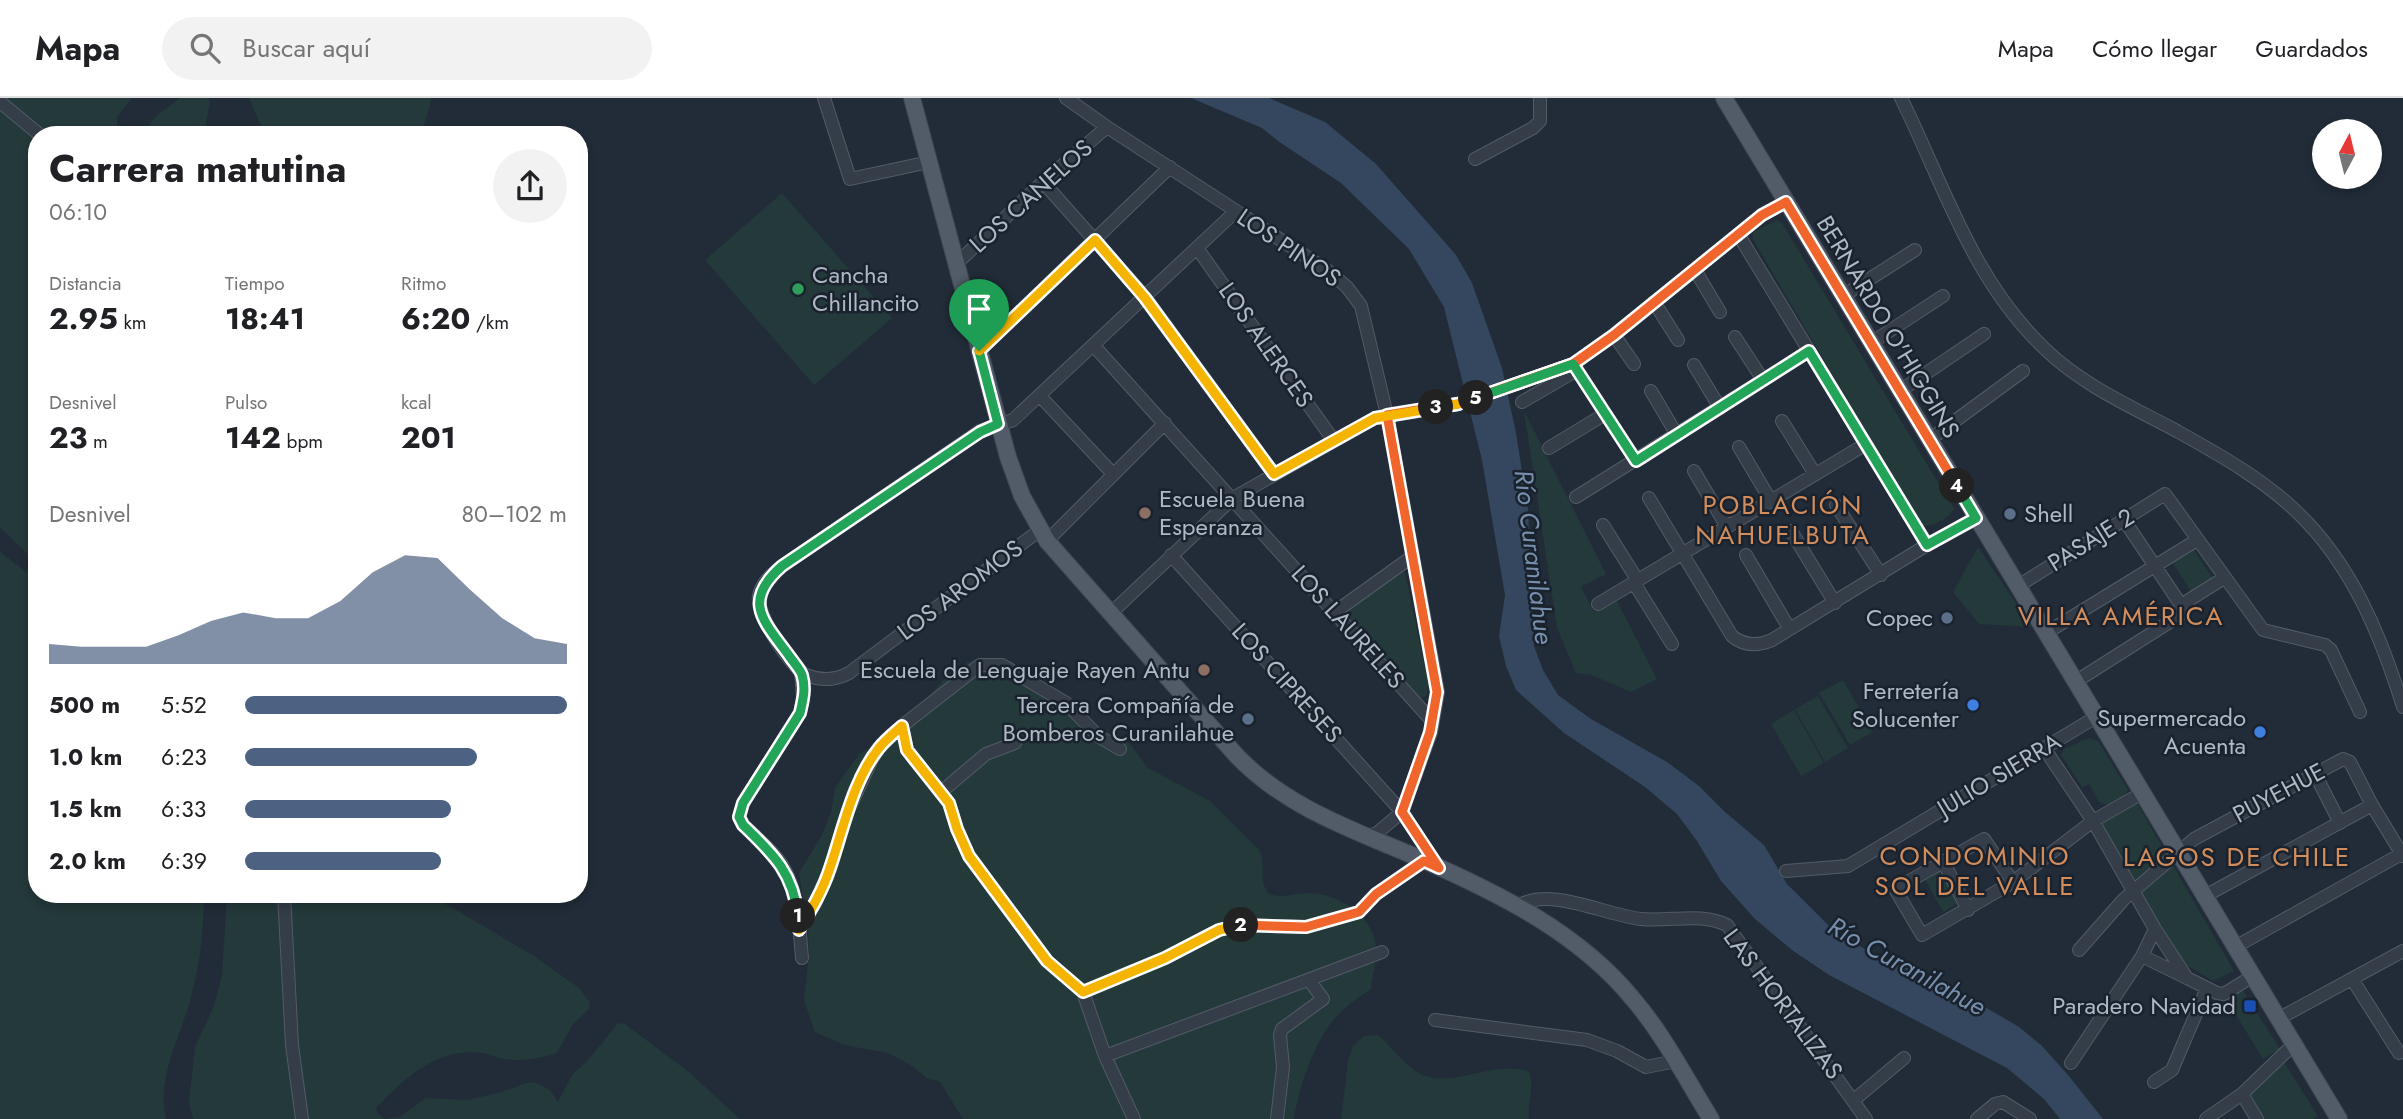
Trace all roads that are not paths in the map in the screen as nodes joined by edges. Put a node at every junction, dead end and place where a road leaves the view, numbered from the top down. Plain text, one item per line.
1 (824, 98) edge
2 (912, 98) edge
3 (1066, 98) edge
4 (1540, 98) edge
5 (1724, 98) edge
6 (1901, 98) edge
7 (0, 102) edge
8 (29, 126) edge
9 (1107, 127) junction
10 (1475, 159) dead end
11 (929, 162) junction
12 (1170, 167) junction
13 (1043, 182) junction
14 (1786, 202) junction
15 (1235, 212) junction
16 (1738, 234) junction
17 (1095, 240) junction
18 (1197, 248) junction
19 (1915, 250) dead end
20 (956, 265) junction
21 (1695, 270) junction
22 (1843, 296) junction
23 (1942, 296) dead end
24 (1145, 298) junction
25 (1654, 302) junction
26 (1720, 312) dead end
27 (1984, 334) dead end
28 (1614, 335) junction
29 (1735, 337) dead end
30 (1678, 340) dead end
31 (1871, 343) junction
32 (1094, 346) junction
33 (979, 351) junction
34 (1809, 351) junction
35 (1634, 364) dead end
36 (1694, 365) dead end
37 (1575, 367) junction
38 (2023, 371) dead end
39 (1763, 380) junction
40 (1651, 391) dead end
41 (1900, 391) junction
42 (1040, 396) junction
43 (1522, 402) dead end
44 (1720, 408) junction
45 (1605, 414) junction
46 (1387, 415) junction
47 (1782, 421) dead end
48 (998, 424) junction
49 (1165, 424) junction
50 (1677, 435) junction
51 (1929, 440) junction
52 (1334, 441) junction
53 (1866, 444) junction
54 (1739, 447) dead end
55 (1549, 449) dead end
56 (1636, 461) junction
57 (1694, 471) dead end
58 (1113, 474) junction
59 (1274, 474) junction
60 (1815, 474) junction
61 (1576, 497) dead end
62 (1233, 498) junction
63 (1648, 498) dead end
64 (1770, 501) junction
65 (1836, 505) dead end
66 (1976, 518) junction
67 (2124, 520) junction
68 (1603, 524) dead end
69 (1727, 527) junction
70 (1791, 531) dead end
71 (1044, 535) junction
72 (2197, 540) junction
73 (1927, 545) junction
74 (1171, 555) junction
75 (1681, 555) junction
76 (1746, 555) dead end
77 (1413, 556) junction
78 (2155, 566) junction
79 (1881, 575) junction
80 (2224, 578) junction
81 (1636, 582) junction
82 (2018, 586) junction
83 (1835, 603) junction
84 (1598, 604) dead end
85 (2181, 605) junction
86 (1335, 612) junction
87 (1110, 614) junction
88 (1789, 628) junction
89 (2046, 633) junction
90 (1672, 643) dead end
91 (803, 673) junction
92 (2075, 682) junction
93 (2403, 707) edge
94 (2360, 712) dead end
95 (2096, 717) junction
96 (1432, 721) junction
97 (902, 726) junction
98 (1015, 743) dead end
99 (2044, 748) junction
100 (1120, 750) dead end
101 (2315, 774) junction
102 (941, 792) junction
103 (2142, 793) junction
104 (2372, 805) junction
105 (1402, 812) junction
106 (2093, 821) junction
107 (2340, 823) junction
108 (1366, 837) junction
109 (2178, 853) junction
110 (2403, 854) edge
111 (1424, 861) junction
112 (1943, 861) junction
113 (1439, 868) junction
114 (1786, 871) dead end
115 (2013, 882) junction
116 (2132, 891) junction
117 (2204, 897) junction
118 (284, 903) edge
119 (1518, 906) junction
120 (1968, 910) junction
121 (2154, 929) junction
122 (799, 930) junction
123 (2235, 947) junction
124 (2079, 950) dead end
125 (2403, 951) edge
126 (1382, 952) dead end
127 (2142, 956) junction
128 (802, 958) dead end
129 (2253, 976) junction
130 (2187, 978) junction
131 (2351, 979) junction
132 (1309, 980) junction
133 (2207, 988) junction
134 (1083, 992) junction
135 (2278, 1019) junction
136 (1435, 1020) dead end
137 (2294, 1044) junction
138 (2399, 1053) dead end
139 (1104, 1056) junction
140 (1904, 1058) dead end
141 (1675, 1061) junction
142 (2071, 1063) dead end
143 (2154, 1082) dead end
144 (2242, 1094) junction
145 (1854, 1100) junction
146 (302, 1119) edge
147 (1134, 1119) edge
148 (1277, 1119) edge
149 (1711, 1119) edge
150 (1866, 1119) edge
151 (1977, 1119) edge
152 (2030, 1119) edge
153 (2206, 1119) edge
154 (2257, 1119) edge
155 (2339, 1119) edge

1 - 11 street
2 - 11 main road
3 - 9 street, LOS PINOS
4 - 10 street
5 - 14 main road, BERNARDO O'HIGGINS
6 - 93 street
7 - 8 street
9 - 12 street, LOS PINOS
9 - 13 street, LOS CANELOS
11 - 20 main road
12 - 15 street, LOS PINOS
12 - 17 street
13 - 17 street
13 - 20 street, LOS CANELOS
14 - 16 street
14 - 22 main road, BERNARDO O'HIGGINS
15 - 18 street
15 - 46 street, LOS PINOS
16 - 21 street
16 - 34 street
17 - 24 street
17 - 33 street
18 - 24 street
18 - 52 street, LOS ALERCES
19 - 22 street
20 - 33 main road
21 - 25 street
21 - 26 street
22 - 31 main road, BERNARDO O'HIGGINS
23 - 31 street
24 - 32 street
24 - 59 street
25 - 28 street
25 - 30 street
27 - 41 street
28 - 35 street
28 - 37 street
29 - 39 street
31 - 41 main road, BERNARDO O'HIGGINS
32 - 42 street
32 - 49 street, LOS LAURELES
33 - 48 main road
34 - 39 street
34 - 53 street
36 - 44 street
37 - 43 street
37 - 45 street
37 - 46 street
38 - 51 street
39 - 44 street
40 - 50 street
41 - 51 main road, BERNARDO O'HIGGINS
42 - 48 street
42 - 58 street
44 - 50 street
45 - 55 street
45 - 56 street
46 - 52 street
46 - 77 street, LOS PINOS
47 - 60 street
48 - 71 main road
48 - 91 street
49 - 58 street, LOS AROMOS
49 - 62 street, LOS LAURELES
50 - 56 street
51 - 66 main road, BERNARDO O'HIGGINS
52 - 59 street
53 - 60 street
53 - 73 street
54 - 64 street
56 - 61 street
57 - 69 street
58 - 71 street, LOS AROMOS
59 - 62 street
60 - 64 street
62 - 74 street
62 - 86 street, LOS LAURELES
63 - 75 street
64 - 69 street
65 - 79 street
66 - 73 street
66 - 82 main road, BERNARDO O'HIGGINS
67 - 72 street, PASAJE 2
67 - 78 street
67 - 82 street, PASAJE 2
68 - 81 street
69 - 75 street
70 - 83 street
71 - 87 main road
71 - 91 street, LOS AROMOS
72 - 78 street
72 - 80 street
73 - 79 street
74 - 87 street
74 - 105 street, LOS CIPRESES
75 - 81 street
75 - 88 street
76 - 88 street
77 - 86 street
77 - 96 street, LOS PINOS
78 - 85 street
78 - 89 street
79 - 83 street
80 - 85 street
80 - 94 street
81 - 84 street
81 - 90 street
82 - 89 main road, BERNARDO O'HIGGINS
83 - 88 street
85 - 92 street
86 - 96 street, LOS LAURELES
87 - 108 main road
89 - 92 main road, BERNARDO O'HIGGINS
91 - 122 street
92 - 95 main road, BERNARDO O'HIGGINS
95 - 99 street, JULIO SIERRA
95 - 103 main road, BERNARDO O'HIGGINS
96 - 105 street, LOS PINOS
97 - 100 street
97 - 102 street
97 - 122 street
98 - 102 street
99 - 106 street
99 - 114 street, JULIO SIERRA
101 - 104 street, PUYEHUE
101 - 107 street
101 - 109 street, PUYEHUE
102 - 134 street
103 - 106 street
103 - 109 main road, BERNARDO O'HIGGINS
104 - 107 street
104 - 110 street
105 - 108 street
105 - 113 street
106 - 115 street
106 - 116 street
107 - 117 street
108 - 111 main road
109 - 116 street, PUYEHUE
109 - 117 main road, BERNARDO O'HIGGINS
110 - 123 street
111 - 113 main road
111 - 134 street
112 - 115 street
112 - 120 street
112 - 120 street
113 - 119 main road
115 - 120 street
116 - 121 street
116 - 124 street, PUYEHUE
117 - 123 main road, BERNARDO O'HIGGINS
118 - 146 street
119 - 141 main road
119 - 145 street, LAS HORTALIZAS
121 - 127 street
121 - 130 street
122 - 128 street
123 - 129 main road, BERNARDO O'HIGGINS
125 - 131 street
126 - 132 street
127 - 130 street
127 - 142 street
129 - 133 street
129 - 135 main road, BERNARDO O'HIGGINS
130 - 133 street
131 - 135 street
131 - 138 street
132 - 139 street
132 - 148 street
133 - 143 street
134 - 139 street
135 - 137 main road, BERNARDO O'HIGGINS
136 - 141 street
137 - 144 street
137 - 155 main road, BERNARDO O'HIGGINS
139 - 147 street
140 - 145 street
141 - 149 main road
144 - 153 street
144 - 154 street
145 - 150 street, LAS HORTALIZAS
151 - 152 street

